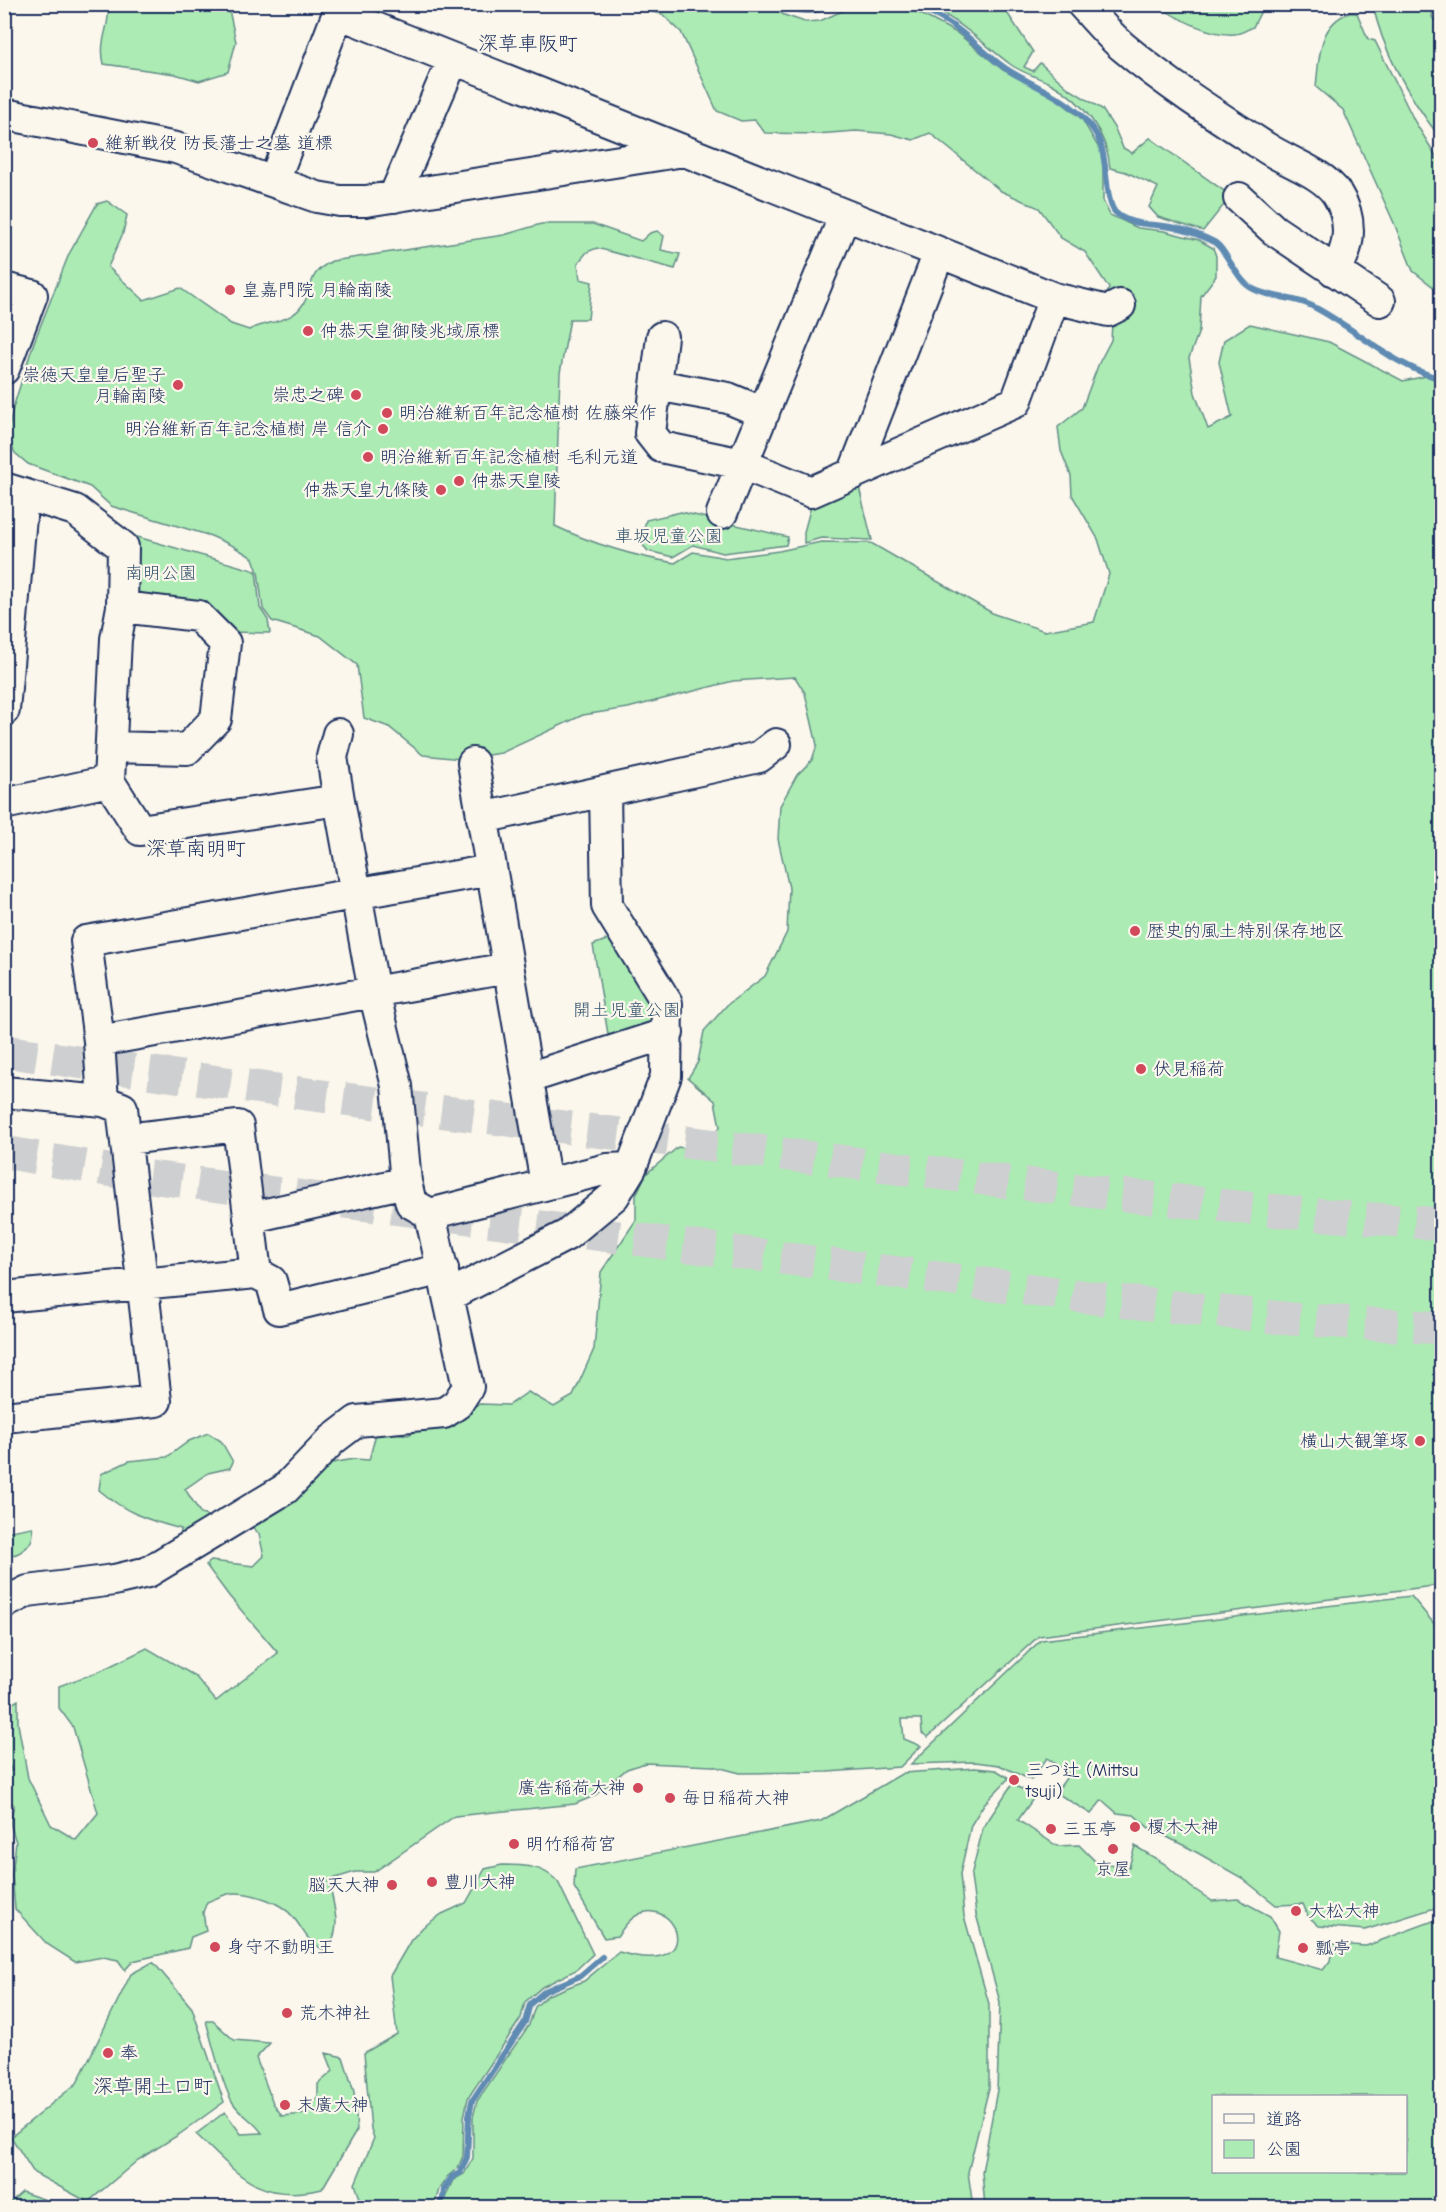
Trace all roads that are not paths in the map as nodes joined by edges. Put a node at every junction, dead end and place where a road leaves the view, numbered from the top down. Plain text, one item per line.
1 (1082, 4) edge
2 (453, 59) junction
3 (4, 114) edge
4 (685, 152) junction
5 (274, 181) junction
6 (394, 197) junction
7 (1239, 198) dead end
8 (845, 215) junction
9 (939, 253) junction
10 (1334, 271) junction
11 (4, 288) edge
12 (1054, 298) junction
13 (1380, 301) dead end
14 (1120, 305) dead end
15 (662, 338) dead end
16 (4, 369) edge
17 (656, 385) junction
18 (764, 413) junction
19 (742, 464) junction
20 (853, 474) junction
21 (14, 491) edge
22 (722, 513) dead end
23 (122, 607) junction
24 (4, 710) edge
25 (338, 734) dead end
26 (776, 744) dead end
27 (111, 747) junction
28 (473, 763) dead end
29 (109, 781) junction
30 (605, 791) junction
31 (339, 800) junction
32 (4, 804) edge
33 (482, 818) junction
34 (492, 870) junction
35 (357, 893) junction
36 (508, 968) junction
37 (374, 992) junction
38 (668, 1033) junction
39 (99, 1041) junction
40 (528, 1078) junction
41 (4, 1092) edge
42 (103, 1101) junction
43 (126, 1139) junction
44 (631, 1168) junction
45 (406, 1182) junction
46 (546, 1184) junction
47 (430, 1214) junction
48 (249, 1218) junction
49 (256, 1273) junction
50 (447, 1282) junction
51 (142, 1284) junction
52 (4, 1297) edge
53 (4, 1417) edge
54 (4, 1603) edge

1 - 10 street
2 - 4 street
2 - 5 street
2 - 6 street
3 - 5 street
4 - 6 street
4 - 8 street
5 - 6 street
7 - 10 street
8 - 9 street
8 - 18 street
9 - 12 street
9 - 20 street
10 - 13 street
11 - 16 street
12 - 14 street
12 - 20 street
15 - 17 street
17 - 18 street
17 - 19 street
18 - 19 street
19 - 20 street
19 - 22 street
21 - 23 street
21 - 24 street
23 - 27 street
23 - 27 street
25 - 31 street
26 - 30 street
27 - 29 street
28 - 33 street
29 - 31 street
29 - 32 street
30 - 33 street
30 - 38 street
31 - 35 street
33 - 34 street
34 - 35 street
34 - 36 street
35 - 37 street
35 - 39 street
36 - 37 street
36 - 40 street
37 - 39 street
37 - 45 street
38 - 40 street
38 - 44 street
39 - 42 street
40 - 46 street
41 - 42 street
42 - 43 street
43 - 48 street
43 - 51 street
44 - 46 street
44 - 50 street
45 - 47 street
45 - 48 street
46 - 47 street
47 - 50 street
48 - 49 street
49 - 50 street
49 - 51 street
50 - 54 street
51 - 52 street
51 - 53 street

